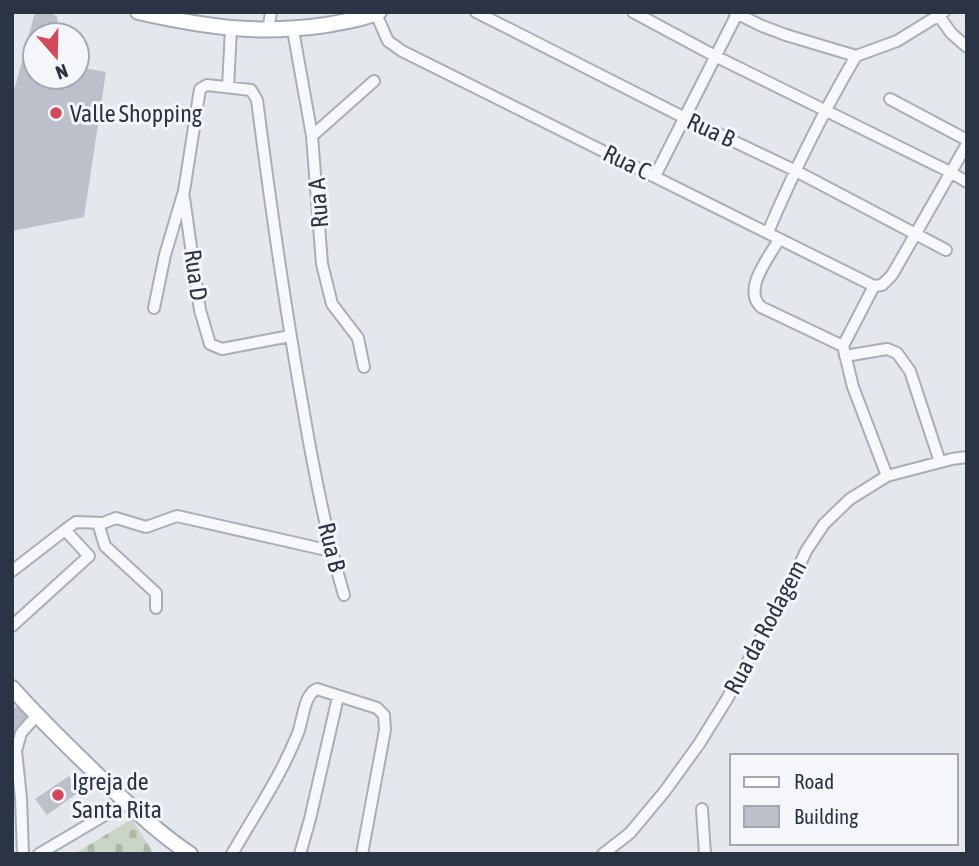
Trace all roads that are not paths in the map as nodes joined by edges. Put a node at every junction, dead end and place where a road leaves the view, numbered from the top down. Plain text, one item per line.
1 (140, 12) edge
2 (271, 12) edge
3 (476, 12) edge
4 (633, 12) edge
5 (377, 13) edge
6 (736, 13) edge
7 (941, 14) edge
8 (353, 16) edge
9 (231, 30) junction
10 (293, 30) junction
11 (268, 31) junction
12 (967, 47) edge
13 (715, 56) junction
14 (856, 56) junction
15 (374, 81) dead end
16 (228, 87) junction
17 (890, 99) dead end
18 (824, 110) junction
19 (685, 118) junction
20 (312, 136) junction
21 (967, 142) edge
22 (794, 170) junction
23 (950, 172) junction
24 (654, 176) junction
25 (967, 182) edge
26 (184, 191) junction
27 (768, 232) junction
28 (915, 234) junction
29 (779, 239) junction
30 (946, 250) dead end
31 (874, 286) junction
32 (154, 308) dead end
33 (290, 336) junction
34 (844, 351) junction
35 (364, 367) dead end
36 (967, 457) edge
37 (940, 462) junction
38 (887, 477) junction
39 (98, 523) junction
40 (65, 530) junction
41 (103, 542) junction
42 (331, 551) junction
43 (89, 556) junction
44 (12, 571) edge
45 (344, 595) dead end
46 (156, 608) dead end
47 (12, 626) edge
48 (12, 688) edge
49 (338, 697) junction
50 (37, 715) junction
51 (127, 802) junction
52 (702, 809) dead end
53 (183, 851) edge
54 (23, 854) edge
55 (39, 854) edge
56 (232, 854) edge
57 (300, 854) edge
58 (362, 854) edge
59 (603, 854) edge
60 (705, 854) edge

1 - 9 main road
2 - 11 street
3 - 19 street, Rua B
4 - 13 street
5 - 8 main road
5 - 24 street, Rua C
6 - 13 street
6 - 14 street
7 - 12 street
7 - 14 street
8 - 10 main road
9 - 11 main road
9 - 16 street
10 - 11 main road
10 - 20 street, Rua A
13 - 18 street
13 - 19 street
14 - 18 street
15 - 20 street
16 - 26 street
16 - 33 street, Rua B
17 - 21 street
18 - 22 street
18 - 23 street
19 - 22 street, Rua B
19 - 24 street
20 - 35 street, Rua A
21 - 23 street
22 - 27 street
22 - 28 street, Rua B
23 - 25 street
23 - 28 street
24 - 27 street, Rua C
26 - 32 street
26 - 33 street, Rua D
27 - 29 street, Rua C
28 - 30 street, Rua B
28 - 31 street
29 - 31 street, Rua C
29 - 34 street
31 - 34 street
33 - 42 street, Rua B
34 - 37 street
34 - 38 street
36 - 37 street, Rua da Rodagem
37 - 38 street, Rua da Rodagem
38 - 59 street, Rua da Rodagem
39 - 40 street
39 - 41 street
39 - 42 street
40 - 43 street
40 - 44 street
41 - 43 street
41 - 46 street
42 - 45 street, Rua B
43 - 47 street
48 - 50 main road
49 - 56 street
49 - 57 street
49 - 58 street
50 - 51 main road
50 - 54 street
51 - 53 main road
51 - 55 street
52 - 60 street

